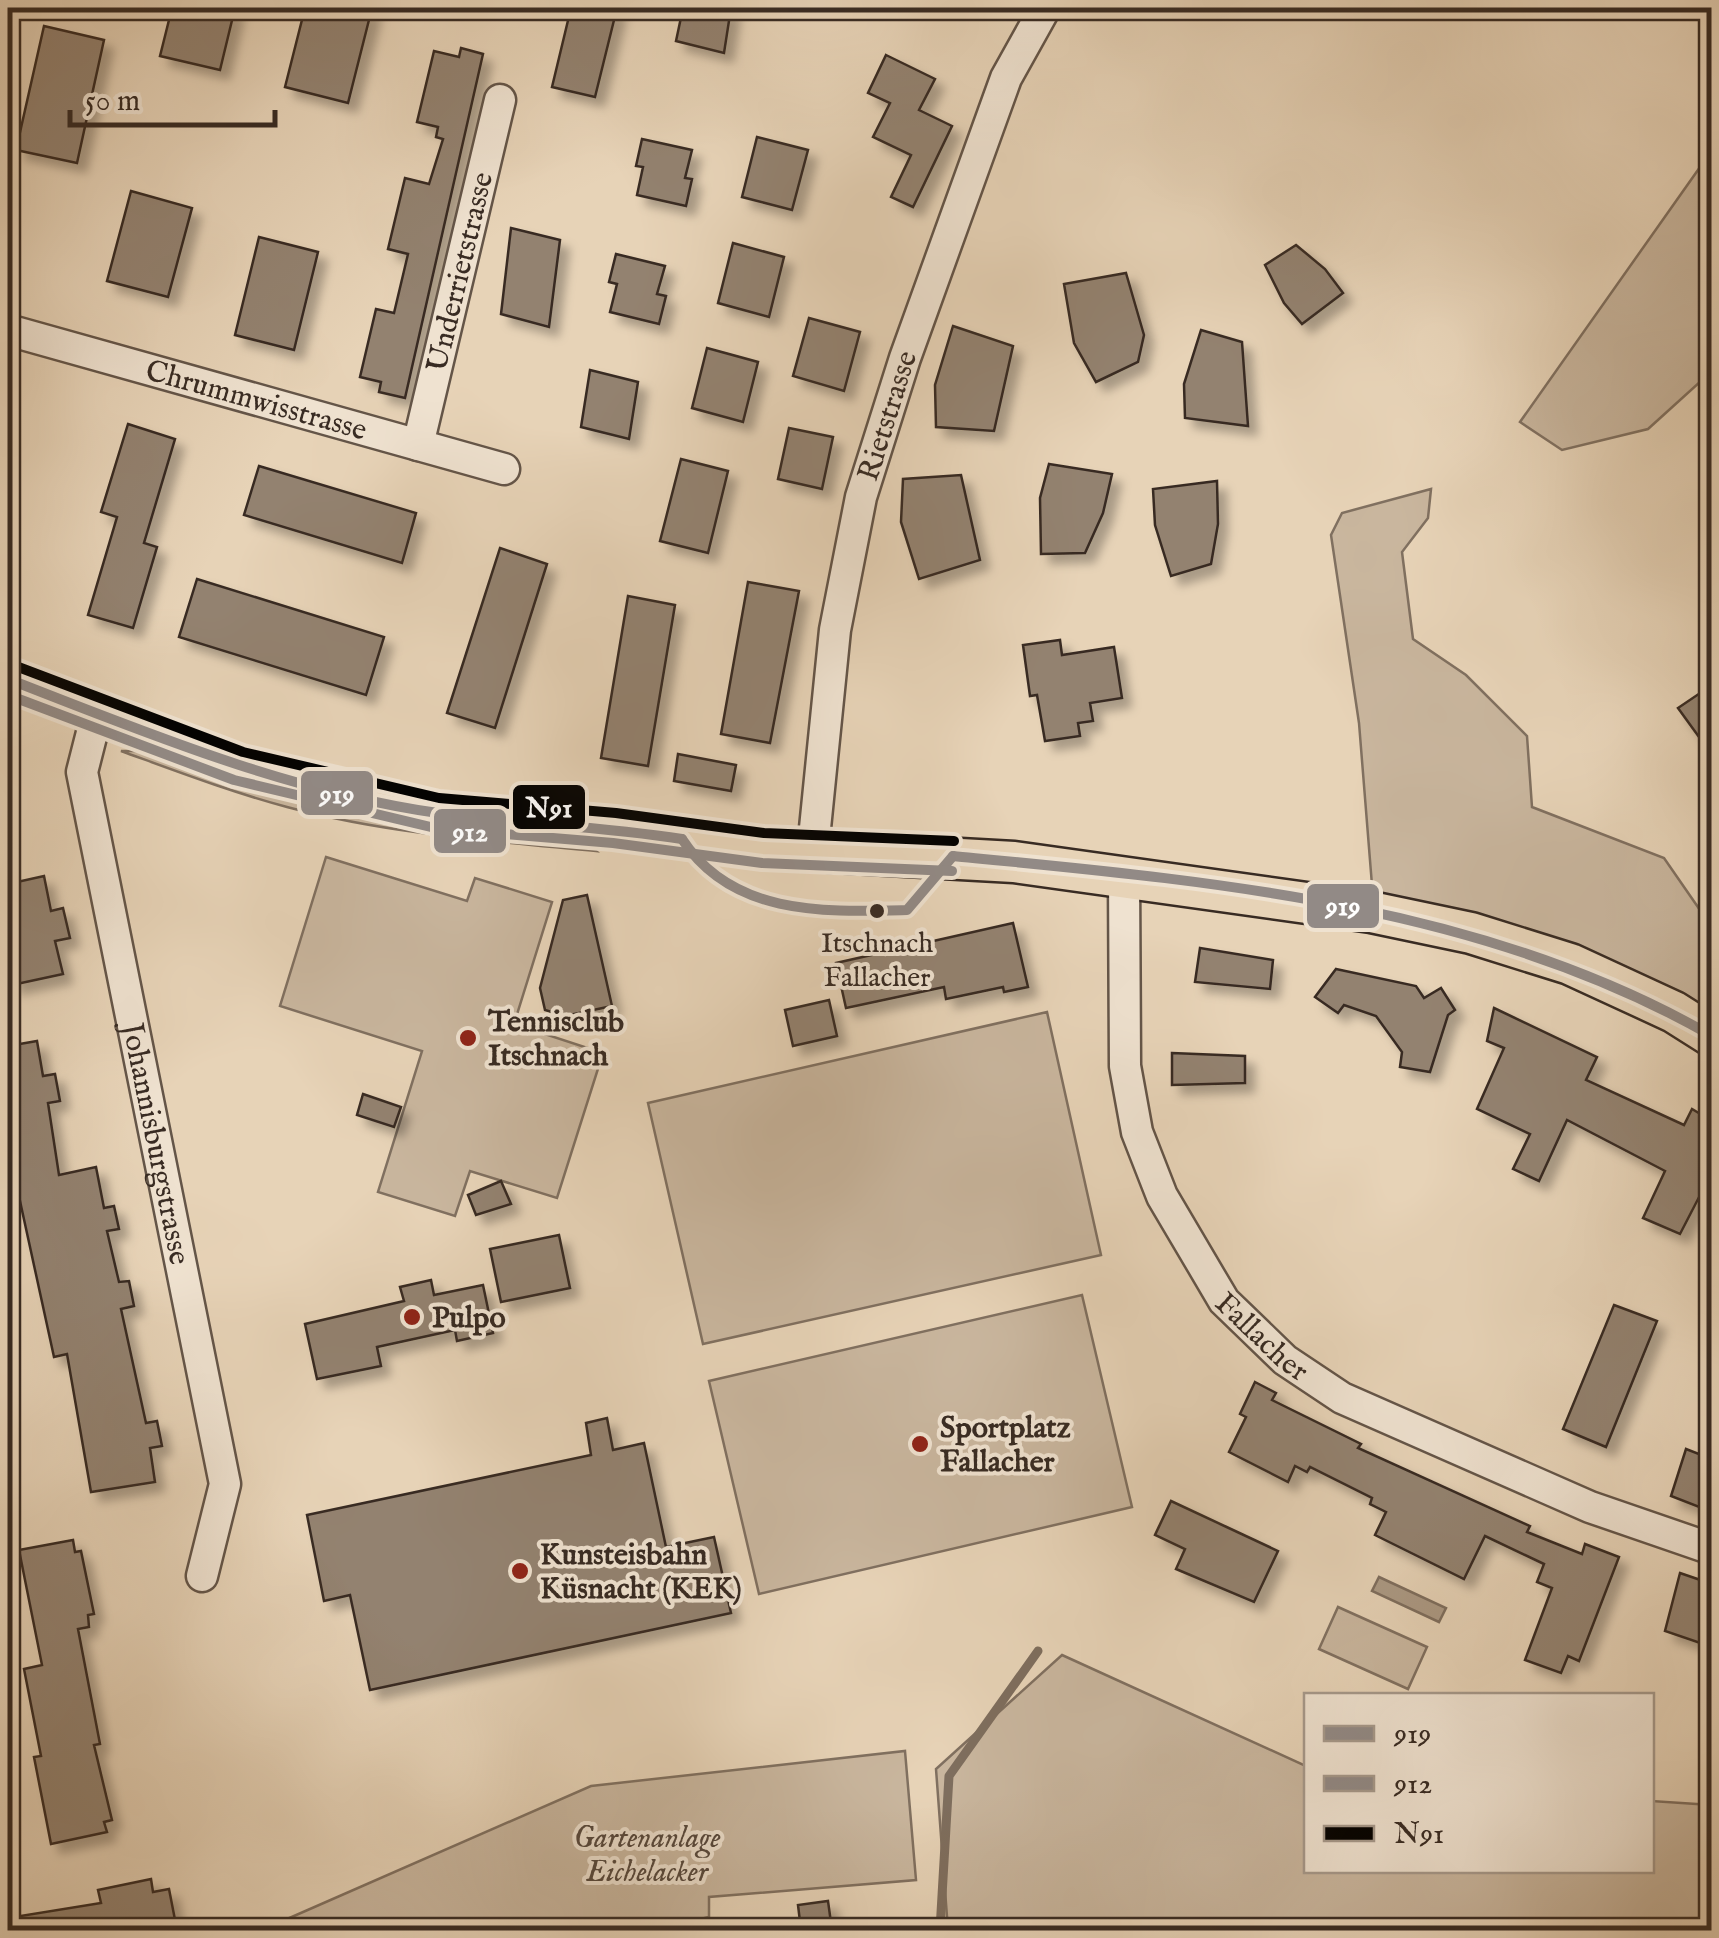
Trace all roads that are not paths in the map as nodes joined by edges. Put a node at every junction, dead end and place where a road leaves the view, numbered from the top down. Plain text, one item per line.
1 (1045, 8) edge
2 (500, 100) dead end
3 (8, 330) edge
4 (418, 445) junction
5 (504, 469) dead end
6 (8, 679) edge
7 (97, 713) junction
8 (813, 848) junction
9 (1124, 874) junction
10 (1712, 1036) edge
11 (1712, 1550) edge
12 (202, 1576) dead end

1 - 8 street, Rietstrasse
2 - 4 street, Underrietstrasse
3 - 4 street, Chrummwisstrasse
4 - 5 street, Chrummwisstrasse
6 - 7 main road
7 - 8 main road
7 - 12 street, Johannisburgstrasse
8 - 9 main road
9 - 10 main road
9 - 11 street, Fallacher

